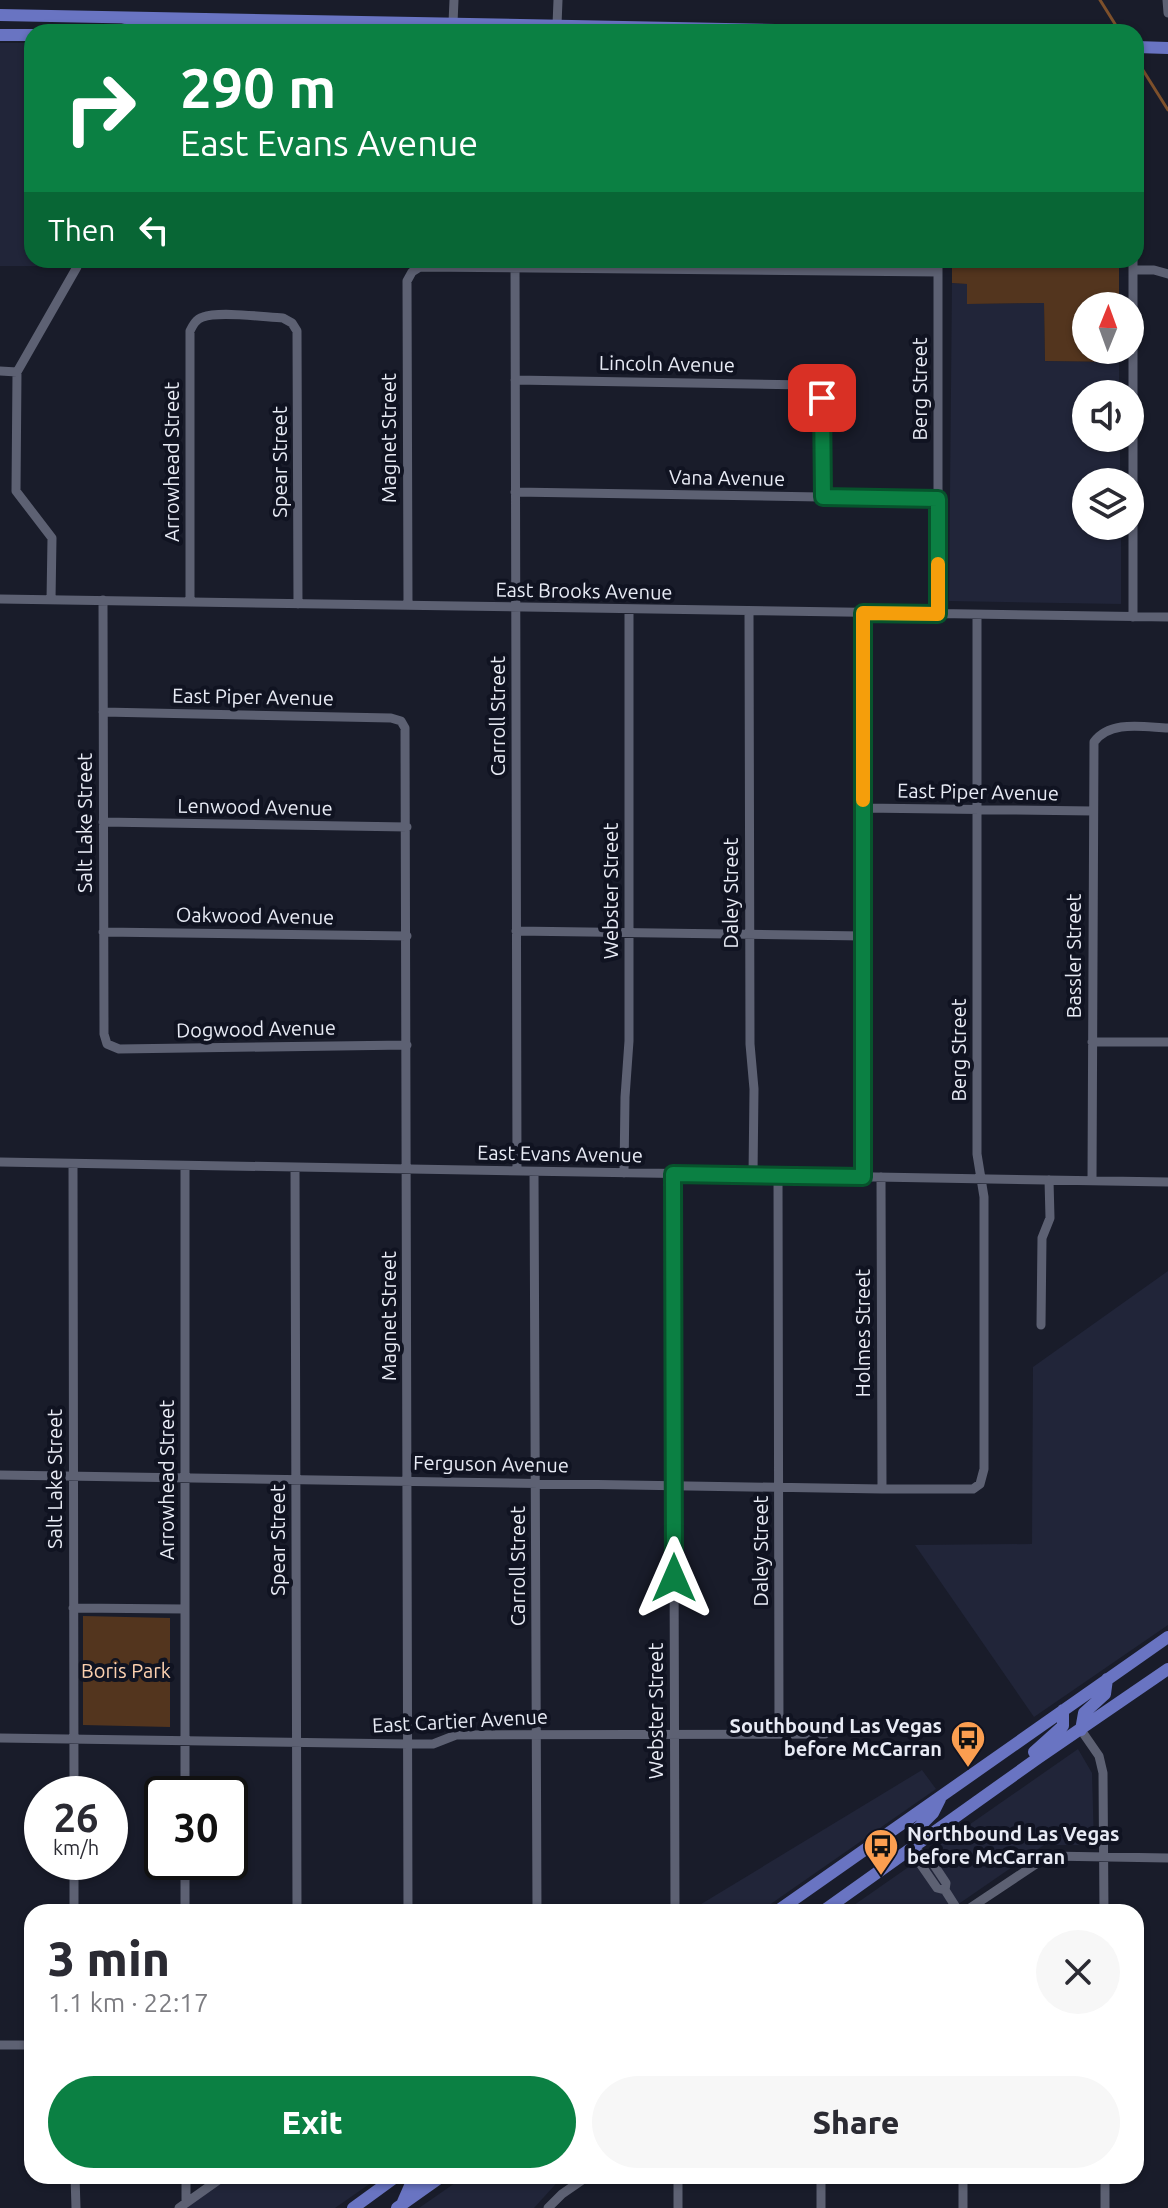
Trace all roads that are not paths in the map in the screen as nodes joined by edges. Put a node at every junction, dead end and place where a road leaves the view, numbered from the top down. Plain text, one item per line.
1 (454, 0) edge
2 (558, 0) edge
3 (1167, 0) edge
4 (1168, 13) edge
5 (0, 15) edge
6 (155, 19) junction
7 (222, 20) junction
8 (316, 21) junction
9 (378, 22) junction
10 (149, 24) edge
11 (196, 24) edge
12 (309, 24) edge
13 (370, 24) edge
14 (402, 24) edge
15 (451, 24) edge
16 (557, 24) edge
17 (0, 35) edge
18 (24, 35) edge
19 (1144, 47) edge
20 (1168, 48) edge
21 (76, 268) edge
22 (418, 268) edge
23 (515, 268) edge
24 (726, 268) edge
25 (938, 268) edge
26 (1133, 268) edge
27 (1144, 268) edge
28 (938, 272) junction
29 (1168, 274) edge
30 (292, 323) joint
31 (0, 371) edge
32 (17, 372) junction
33 (515, 380) junction
34 (515, 492) junction
35 (823, 497) junction
36 (938, 499) junction
37 (0, 599) edge
38 (51, 600) junction
39 (103, 600) junction
40 (190, 602) junction
41 (298, 604) junction
42 (408, 605) junction
43 (516, 607) junction
44 (629, 610) junction
45 (749, 611) junction
46 (863, 613) junction
47 (938, 614) junction
48 (977, 615) junction
49 (1133, 617) junction
50 (1168, 617) edge
51 (103, 712) junction
52 (401, 721) joint
53 (1168, 728) edge
54 (863, 808) junction
55 (977, 809) junction
56 (1093, 811) junction
57 (103, 822) junction
58 (407, 827) junction
59 (516, 931) junction
60 (103, 932) junction
61 (629, 933) junction
62 (749, 935) junction
63 (407, 936) junction
64 (863, 936) junction
65 (1092, 1042) junction
66 (1168, 1042) edge
67 (107, 1044) joint
68 (407, 1045) junction
69 (0, 1162) edge
70 (73, 1164) junction
71 (185, 1166) junction
72 (295, 1168) junction
73 (407, 1170) junction
74 (517, 1171) junction
75 (534, 1172) junction
76 (624, 1173) junction
77 (673, 1174) junction
78 (753, 1175) junction
79 (778, 1175) junction
80 (863, 1177) junction
81 (881, 1177) junction
82 (981, 1179) junction
83 (1049, 1180) junction
84 (1092, 1180) junction
85 (1168, 1182) edge
86 (1041, 1325) dead end
87 (0, 1475) edge
88 (73, 1476) junction
89 (185, 1478) junction
90 (296, 1479) junction
91 (407, 1481) junction
92 (536, 1483) junction
93 (980, 1484) joint
94 (673, 1485) junction
95 (779, 1487) junction
96 (882, 1489) junction
97 (73, 1608) junction
98 (185, 1609) junction
99 (1168, 1637) edge
100 (1168, 1669) edge
101 (1107, 1679) junction
102 (1063, 1710) junction
103 (1081, 1730) junction
104 (537, 1734) junction
105 (674, 1734) junction
106 (779, 1734) junction
107 (825, 1734) dead end
108 (0, 1738) edge
109 (74, 1739) junction
110 (185, 1741) junction
111 (296, 1743) junction
112 (408, 1744) junction
113 (1031, 1763) junction
114 (74, 1776) edge
115 (185, 1776) edge
116 (941, 1796) junction
117 (918, 1851) junction
118 (1104, 1856) junction
119 (1168, 1858) edge
120 (74, 1880) edge
121 (185, 1880) edge
122 (74, 1904) edge
123 (185, 1904) edge
124 (297, 1904) edge
125 (408, 1904) edge
126 (537, 1904) edge
127 (675, 1904) edge
128 (787, 1904) edge
129 (835, 1904) edge
130 (955, 1904) edge
131 (973, 1904) edge
132 (1104, 1904) edge
133 (0, 2045) edge
134 (24, 2045) edge
135 (75, 2184) edge
136 (185, 2184) edge
137 (213, 2184) edge
138 (386, 2184) edge
139 (413, 2184) edge
140 (431, 2184) edge
141 (576, 2184) edge
142 (678, 2184) edge
143 (821, 2184) edge
144 (963, 2184) edge
145 (1105, 2184) edge
146 (182, 2206) edge
147 (399, 2206) edge
148 (76, 2208) edge
149 (353, 2208) edge
150 (548, 2208) edge
151 (678, 2208) edge
152 (821, 2208) edge
153 (963, 2208) edge
154 (1105, 2208) edge

1 - 15 street
2 - 16 street
3 - 4 street
5 - 6 main road
6 - 7 main road
6 - 10 main road
7 - 8 main road
7 - 11 main road
8 - 9 main road
8 - 12 main road
9 - 13 main road
9 - 14 main road
17 - 18 main road
19 - 20 main road
21 - 32 street
22 - 42 street, Magnet Street
23 - 33 street, Carroll Street
24 - 28 street
25 - 28 street, Berg Street
26 - 49 street
27 - 29 street
28 - 36 street, Berg Street
30 - 40 street, Arrowhead Street
30 - 41 street, Spear Street
31 - 32 street
32 - 38 street
33 - 34 street, Carroll Street
33 - 35 street, Lincoln Avenue
34 - 35 street, Vana Avenue
34 - 43 street, Carroll Street
35 - 36 street, Vana Avenue
36 - 47 street, Berg Street
37 - 38 street, East Brooks Avenue
38 - 39 street, East Brooks Avenue
39 - 40 street, East Brooks Avenue
39 - 51 street, Salt Lake Street
40 - 41 street, East Brooks Avenue
41 - 42 street, East Brooks Avenue
42 - 43 street, East Brooks Avenue
43 - 44 street, East Brooks Avenue
43 - 59 street, Carroll Street
44 - 45 street, East Brooks Avenue
44 - 61 street, Webster Street
45 - 46 street, East Brooks Avenue
45 - 62 street, Daley Street
46 - 47 street, East Brooks Avenue
46 - 54 street
47 - 48 street, East Brooks Avenue
48 - 49 street, East Brooks Avenue
48 - 55 street, Berg Street
49 - 50 street, East Brooks Avenue
51 - 52 street, East Piper Avenue
51 - 57 street, Salt Lake Street
52 - 58 street, Magnet Street
53 - 56 street, Bassler Street
54 - 55 street, East Piper Avenue
54 - 64 street
55 - 56 street, East Piper Avenue
55 - 82 street, Berg Street
56 - 65 street, Bassler Street
57 - 58 street, Lenwood Avenue
57 - 60 street, Salt Lake Street
58 - 63 street, Magnet Street
59 - 61 street
59 - 74 street, Carroll Street
60 - 63 street, Oakwood Avenue
60 - 67 street, Salt Lake Street
61 - 62 street
61 - 76 street, Webster Street
62 - 64 street
62 - 78 street, Daley Street
63 - 68 street, Magnet Street
64 - 80 street
65 - 66 street
65 - 84 street, Bassler Street
67 - 68 street, Dogwood Avenue
68 - 73 street, Magnet Street
69 - 70 street, East Evans Avenue
70 - 71 street, East Evans Avenue
70 - 88 street, Salt Lake Street
71 - 72 street, East Evans Avenue
71 - 89 street, Arrowhead Street
72 - 73 street, East Evans Avenue
72 - 90 street, Spear Street
73 - 74 street, East Evans Avenue
73 - 91 street, Magnet Street
74 - 75 street, East Evans Avenue
75 - 76 street, East Evans Avenue
75 - 92 street, Carroll Street
76 - 77 street, East Evans Avenue
77 - 78 street, East Evans Avenue
77 - 94 street, Webster Street
78 - 79 street, East Evans Avenue
79 - 80 street, East Evans Avenue
79 - 95 street, Daley Street
80 - 81 street, East Evans Avenue
81 - 82 street, East Evans Avenue
81 - 96 street, Holmes Street
82 - 83 street, East Evans Avenue
82 - 93 street, Berg Street
83 - 84 street, East Evans Avenue
83 - 86 street
84 - 85 street, East Evans Avenue
87 - 88 street, Ferguson Avenue
88 - 89 street, Ferguson Avenue
88 - 97 street, Salt Lake Street
89 - 90 street, Ferguson Avenue
89 - 98 street, Arrowhead Street
90 - 91 street, Ferguson Avenue
90 - 111 street, Spear Street
91 - 92 street, Ferguson Avenue
91 - 112 street, Magnet Street
92 - 94 street, Ferguson Avenue
92 - 104 street, Carroll Street
93 - 96 street, Ferguson Avenue
94 - 95 street, Ferguson Avenue
94 - 105 street, Webster Street
95 - 96 street, Ferguson Avenue
95 - 106 street, Daley Street
97 - 98 street
97 - 109 street, Salt Lake Street
98 - 110 street, Arrowhead Street
99 - 101 main road
100 - 103 main road
101 - 102 main road
101 - 103 main road
102 - 113 main road
102 - 116 main road
103 - 113 main road
103 - 118 street
104 - 105 street, East Cartier Avenue
104 - 112 street, East Cartier Avenue
104 - 126 street, Carroll Street
105 - 106 street, East Cartier Avenue
105 - 127 street, Webster Street
106 - 107 street, East Cartier Avenue
108 - 109 street, East Cartier Avenue
109 - 110 street, East Cartier Avenue
109 - 114 street, Salt Lake Street
110 - 111 street, East Cartier Avenue
110 - 115 street, Arrowhead Street
111 - 112 street, East Cartier Avenue
111 - 124 street, Spear Street
112 - 125 street, Magnet Street
113 - 117 main road
116 - 117 main road
116 - 128 main road
117 - 129 main road
117 - 130 street
118 - 119 street
118 - 131 street
118 - 132 street
120 - 122 street
121 - 123 street
133 - 134 street
135 - 148 street
136 - 146 street
137 - 146 street
138 - 149 main road
139 - 147 main road
140 - 147 main road
141 - 150 street
142 - 151 street
143 - 152 street
144 - 153 street
145 - 154 street

